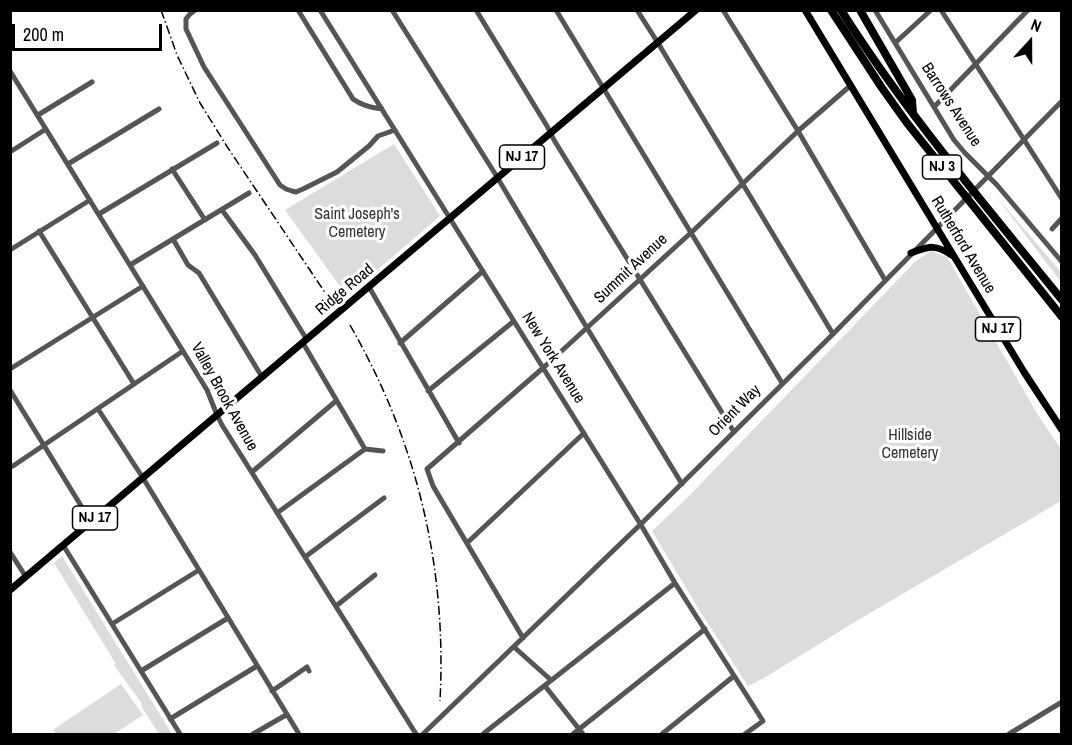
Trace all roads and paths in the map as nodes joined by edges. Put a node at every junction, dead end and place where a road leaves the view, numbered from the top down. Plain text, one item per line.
1 (195, 10) edge
2 (298, 10) edge
3 (320, 10) edge
4 (392, 10) edge
5 (476, 10) edge
6 (556, 10) edge
7 (636, 10) edge
8 (696, 10) edge
9 (723, 10) edge
10 (805, 10) edge
11 (831, 10) edge
12 (842, 10) edge
13 (860, 10) edge
14 (875, 10) edge
15 (931, 10) edge
16 (941, 10) edge
17 (1028, 10) edge
18 (658, 43) junction
19 (895, 43) junction
20 (975, 64) junction
21 (10, 71) edge
22 (92, 82) dead end
23 (850, 86) junction
24 (603, 88) junction
25 (1062, 101) edge
26 (934, 107) junction
27 (159, 109) dead end
28 (382, 109) junction
29 (913, 114) junction
30 (38, 115) junction
31 (46, 129) junction
32 (395, 130) junction
33 (798, 131) junction
34 (550, 133) junction
35 (1024, 138) junction
36 (217, 143) dead end
37 (10, 152) edge
38 (68, 164) junction
39 (172, 169) junction
40 (988, 176) junction
41 (498, 178) junction
42 (742, 183) junction
43 (249, 193) dead end
44 (1062, 199) edge
45 (90, 200) junction
46 (222, 210) junction
47 (99, 214) junction
48 (450, 218) junction
49 (1062, 218) edge
50 (205, 220) junction
51 (936, 228) junction
52 (1052, 229) dead end
53 (39, 231) junction
54 (691, 232) junction
55 (173, 239) junction
56 (10, 250) edge
57 (911, 253) junction
58 (955, 258) junction
59 (1062, 262) edge
60 (130, 265) junction
61 (483, 271) junction
62 (640, 280) junction
63 (885, 280) junction
64 (143, 286) junction
65 (369, 287) junction
66 (1062, 300) edge
67 (1062, 317) edge
68 (92, 318) junction
69 (514, 321) junction
70 (587, 328) junction
71 (833, 333) junction
72 (305, 341) junction
73 (400, 343) junction
74 (183, 351) junction
75 (543, 368) junction
76 (10, 369) edge
77 (262, 377) junction
78 (782, 383) junction
79 (134, 384) junction
80 (10, 390) edge
81 (428, 391) junction
82 (336, 401) junction
83 (98, 408) junction
84 (217, 416) junction
85 (1062, 430) edge
86 (734, 432) junction
87 (584, 433) junction
88 (459, 442) junction
89 (44, 445) junction
90 (365, 450) junction
91 (383, 451) dead end
92 (13, 466) dead end
93 (252, 472) junction
94 (143, 478) junction
95 (682, 484) junction
96 (384, 498) dead end
97 (277, 513) junction
98 (91, 522) junction
99 (641, 525) junction
100 (467, 543) junction
101 (63, 545) junction
102 (10, 552) edge
103 (305, 557) junction
104 (199, 570) junction
105 (375, 575) dead end
106 (26, 577) junction
107 (675, 583) junction
108 (10, 590) edge
109 (336, 606) junction
110 (228, 618) junction
111 (112, 624) junction
112 (705, 629) junction
113 (523, 638) junction
114 (514, 647) junction
115 (257, 666) junction
116 (141, 671) junction
117 (309, 671) dead end
118 (734, 676) junction
119 (551, 680) junction
120 (545, 686) junction
121 (272, 691) junction
122 (1062, 702) edge
123 (286, 715) junction
124 (171, 718) junction
125 (581, 732) edge
126 (180, 735) edge
127 (253, 735) edge
128 (298, 735) edge
129 (416, 735) edge
130 (423, 735) edge
131 (483, 735) edge
132 (573, 735) edge
133 (662, 735) edge
134 (746, 735) edge
135 (1009, 735) edge

1 - 32 street
2 - 28 street
3 - 28 street, New York Avenue
4 - 41 street
5 - 34 street
6 - 24 street
7 - 18 street
8 - 18 main road, Ridge Road / NJ 17
9 - 33 street
10 - 23 main road, Rutherford Avenue / NJ 17
11 - 67 highway, NJ 3
12 - 29 highway, NJ 3
13 - 29 highway
14 - 19 street, Barrows Avenue
15 - 19 street
16 - 20 street
17 - 20 street
18 - 24 main road, Ridge Road / NJ 17
18 - 42 street
19 - 26 street, Barrows Avenue
20 - 26 street
20 - 35 street
21 - 30 street, Valley Brook Avenue
22 - 30 street
23 - 33 street, Summit Avenue
23 - 51 main road, Rutherford Avenue / NJ 17
24 - 34 main road, Ridge Road / NJ 17
24 - 54 street
25 - 35 street, Orient Way
26 - 40 street, Barrows Avenue
27 - 38 street
28 - 32 street, New York Avenue
29 - 66 highway, NJ 3
30 - 31 street, Valley Brook Avenue
31 - 37 street
31 - 38 street, Valley Brook Avenue
32 - 48 street, New York Avenue
33 - 42 street, Summit Avenue
33 - 63 street
34 - 41 main road, Ridge Road / NJ 17
34 - 62 street
35 - 40 street, Orient Way
35 - 44 street
36 - 39 street
38 - 45 street, Valley Brook Avenue
39 - 47 street
39 - 50 street
40 - 51 street, Orient Way
40 - 59 street, Barrows Avenue
41 - 48 main road, Ridge Road / NJ 17
41 - 70 street
42 - 54 street, Summit Avenue
42 - 71 street
43 - 46 street
45 - 47 street, Valley Brook Avenue
45 - 53 street
46 - 50 street
46 - 72 street
47 - 60 street, Valley Brook Avenue
48 - 61 street, New York Avenue
48 - 65 main road, Ridge Road / NJ 17
49 - 52 street
50 - 55 street
51 - 57 street, Orient Way
51 - 58 main road, Rutherford Avenue / NJ 17
53 - 56 street
53 - 68 street
54 - 62 street, Summit Avenue
54 - 78 street
55 - 60 street
55 - 77 street
57 - 58 main road
57 - 63 street, Orient Way
58 - 85 main road, Rutherford Avenue / NJ 17
60 - 64 street, Valley Brook Avenue
61 - 69 street, New York Avenue
61 - 73 street
62 - 70 street, Summit Avenue
62 - 86 street
63 - 71 street, Orient Way
64 - 68 street
64 - 74 street, Valley Brook Avenue
65 - 72 main road, Ridge Road / NJ 17
65 - 73 street
68 - 76 street
68 - 79 street
69 - 75 street, New York Avenue
69 - 81 street
70 - 75 street, Summit Avenue
70 - 95 street
71 - 78 street, Orient Way
72 - 77 main road, Ridge Road / NJ 17
72 - 82 street
73 - 81 street
74 - 79 street
74 - 84 street, Valley Brook Avenue
75 - 87 street, New York Avenue
75 - 88 street, Summit Avenue
77 - 84 main road, Ridge Road / NJ 17
78 - 86 street, Orient Way
79 - 83 street
80 - 89 street
81 - 88 street
82 - 90 street
82 - 93 street
83 - 89 street
83 - 94 street
84 - 93 street, Valley Brook Avenue
84 - 94 main road, Ridge Road / NJ 17
86 - 95 street, Orient Way
87 - 99 street, New York Avenue
87 - 100 street
88 - 100 street, Summit Avenue
89 - 92 street
89 - 98 street
90 - 91 street
90 - 97 street
93 - 97 street, Valley Brook Avenue
94 - 98 main road, Ridge Road / NJ 17
94 - 104 street
95 - 99 street, Orient Way
96 - 103 street
97 - 103 street, Valley Brook Avenue
98 - 101 main road, Ridge Road / NJ 17
99 - 107 street, New York Avenue
99 - 113 street, Orient Way
100 - 113 street
101 - 106 main road, Ridge Road / NJ 17
101 - 111 street
102 - 106 street
103 - 109 street, Valley Brook Avenue
104 - 110 street
104 - 111 street
105 - 109 street
106 - 108 main road, Ridge Road / NJ 17
107 - 112 street, New York Avenue
107 - 119 street
109 - 129 street, Valley Brook Avenue
110 - 115 street
110 - 116 street
111 - 116 street
112 - 118 street, New York Avenue
112 - 125 street
113 - 114 street, Orient Way
114 - 119 street
114 - 130 street, Orient Way
115 - 121 street
115 - 124 street
116 - 124 street
117 - 121 street
118 - 133 street
118 - 134 street, New York Avenue
119 - 120 street
120 - 125 street
120 - 131 street
121 - 123 street
122 - 135 street
123 - 127 street
123 - 128 street
124 - 126 street
125 - 132 street

